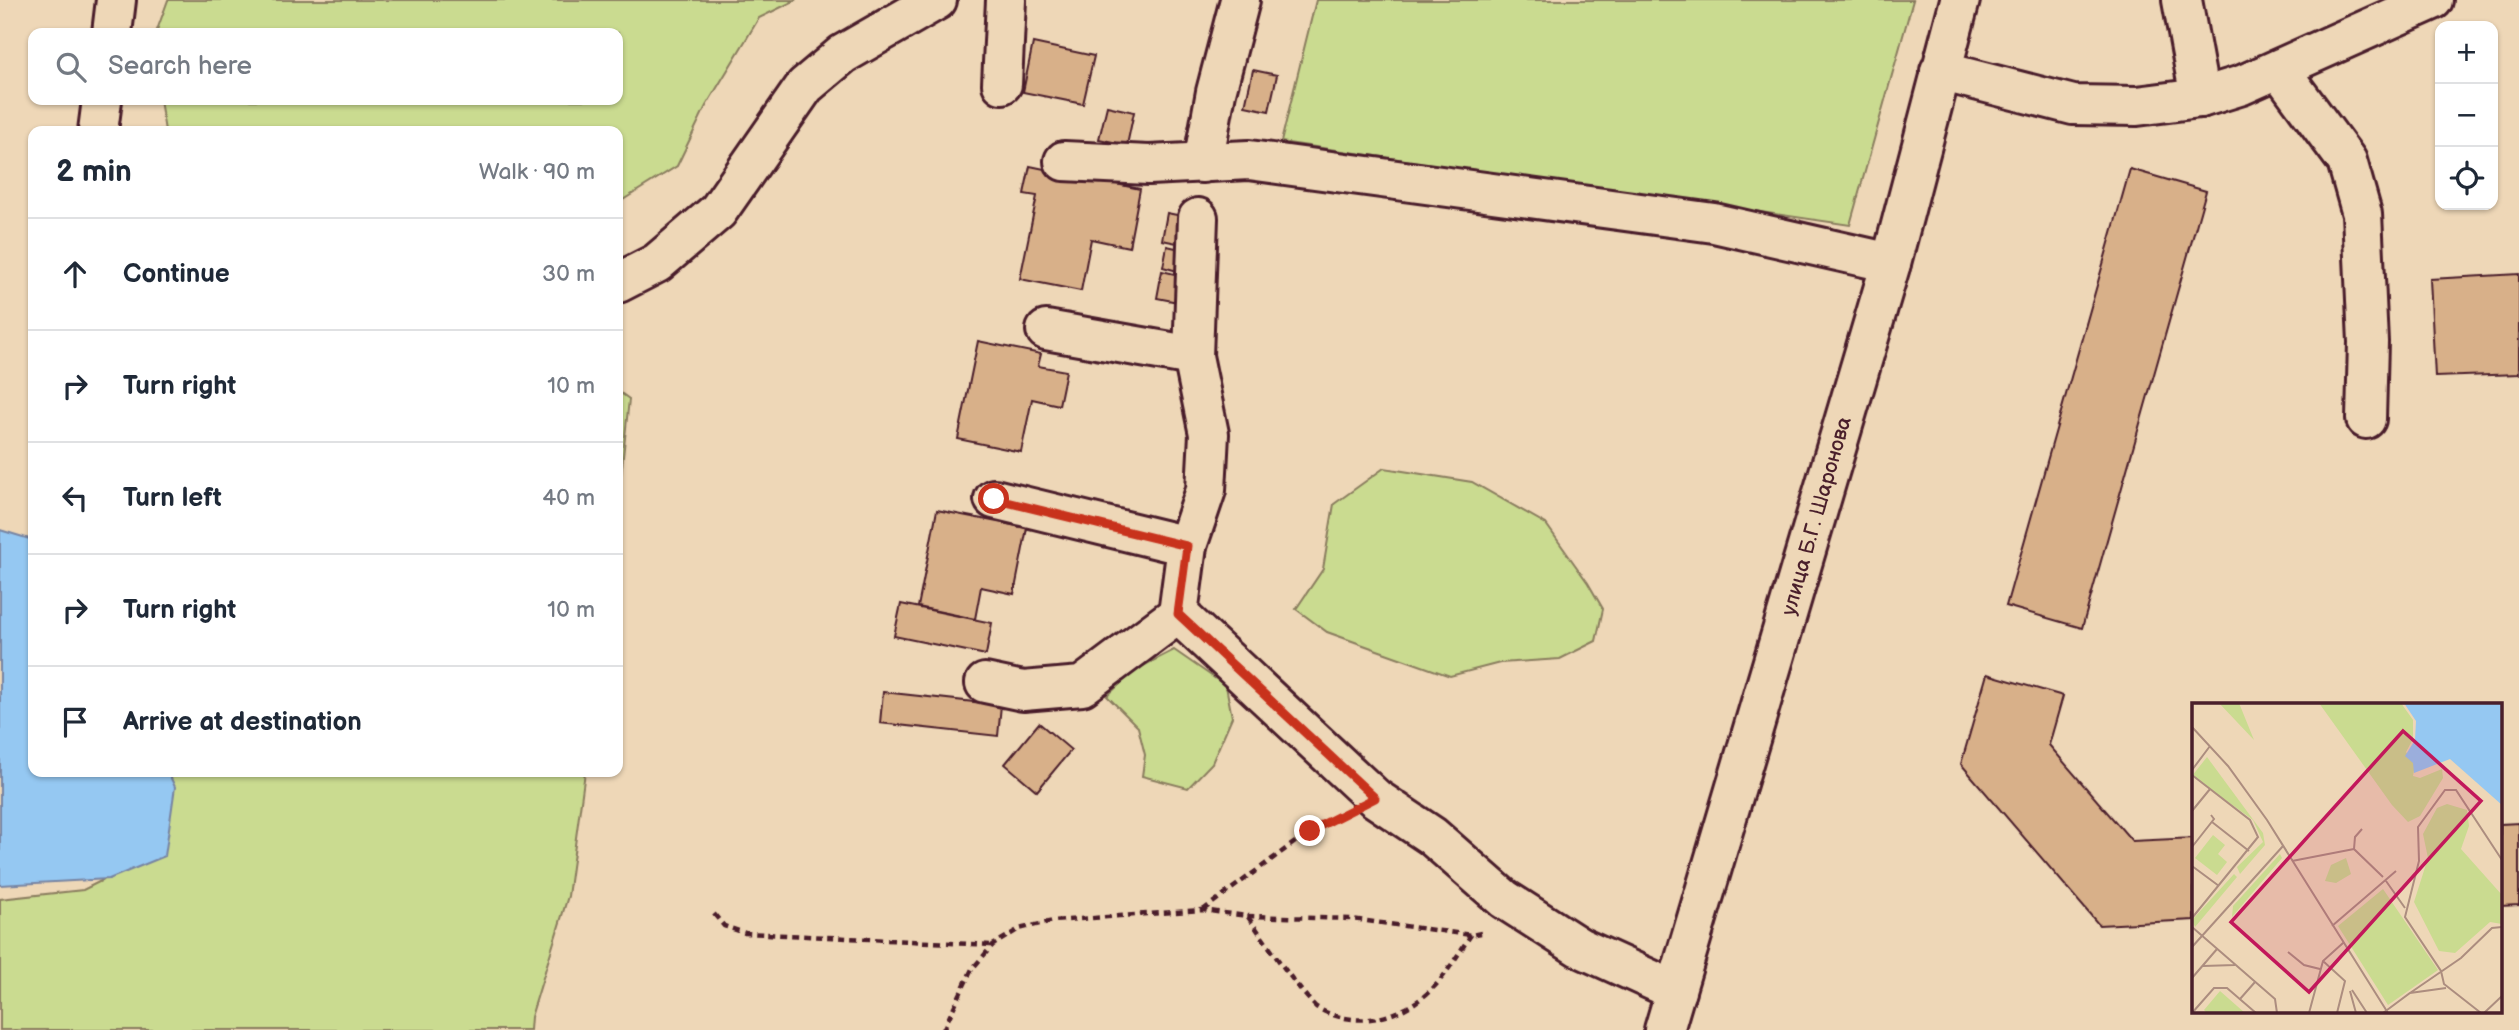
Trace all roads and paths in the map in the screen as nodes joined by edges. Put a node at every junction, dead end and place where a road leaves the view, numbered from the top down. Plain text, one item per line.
1 (116, 0) edge
2 (937, 0) edge
3 (1006, 0) edge
4 (1240, 0) edge
5 (1960, 0) edge
6 (2182, 0) edge
7 (2432, 0) edge
8 (113, 28) edge
9 (2279, 69) junction
10 (1940, 71) junction
11 (1002, 84) dead end
12 (2200, 98) junction
13 (101, 105) edge
14 (99, 126) edge
15 (1064, 161) dead end
16 (1203, 163) junction
17 (1198, 218) dead end
18 (1891, 263) junction
19 (623, 281) edge
20 (1046, 330) dead end
21 (1193, 356) junction
22 (2366, 419) dead end
23 (994, 499) dead end
24 (1187, 546) junction
25 (1178, 614) junction
26 (985, 683) dead end
27 (1375, 798) junction
28 (1202, 911) junction
29 (714, 914) dead end
30 (1247, 916) junction
31 (1541, 922) junction
32 (1471, 935) junction
33 (993, 945) junction
34 (1676, 990) junction
35 (1382, 1023) dead end
36 (1351, 1026) dead end
37 (943, 1030) edge
38 (1664, 1030) edge

1 - 8 main road
2 - 19 main road
3 - 11 main road
4 - 16 main road
5 - 10 main road, улица Б.Г. Шаронова
6 - 12 main road
7 - 9 main road
9 - 12 main road
9 - 22 main road
10 - 12 main road
10 - 18 main road, улица Б.Г. Шаронова
13 - 14 main road
15 - 16 main road
16 - 18 main road
17 - 21 main road
18 - 34 main road, улица Б.Г. Шаронова
20 - 21 main road
21 - 24 main road
23 - 24 main road
24 - 25 main road
25 - 26 main road
25 - 27 main road
27 - 28 path
27 - 31 main road
28 - 30 path
28 - 33 path
29 - 33 path
30 - 32 path
30 - 36 path
31 - 32 path
31 - 34 main road
32 - 35 path
33 - 37 path
34 - 38 main road, улица Б.Г. Шаронова

